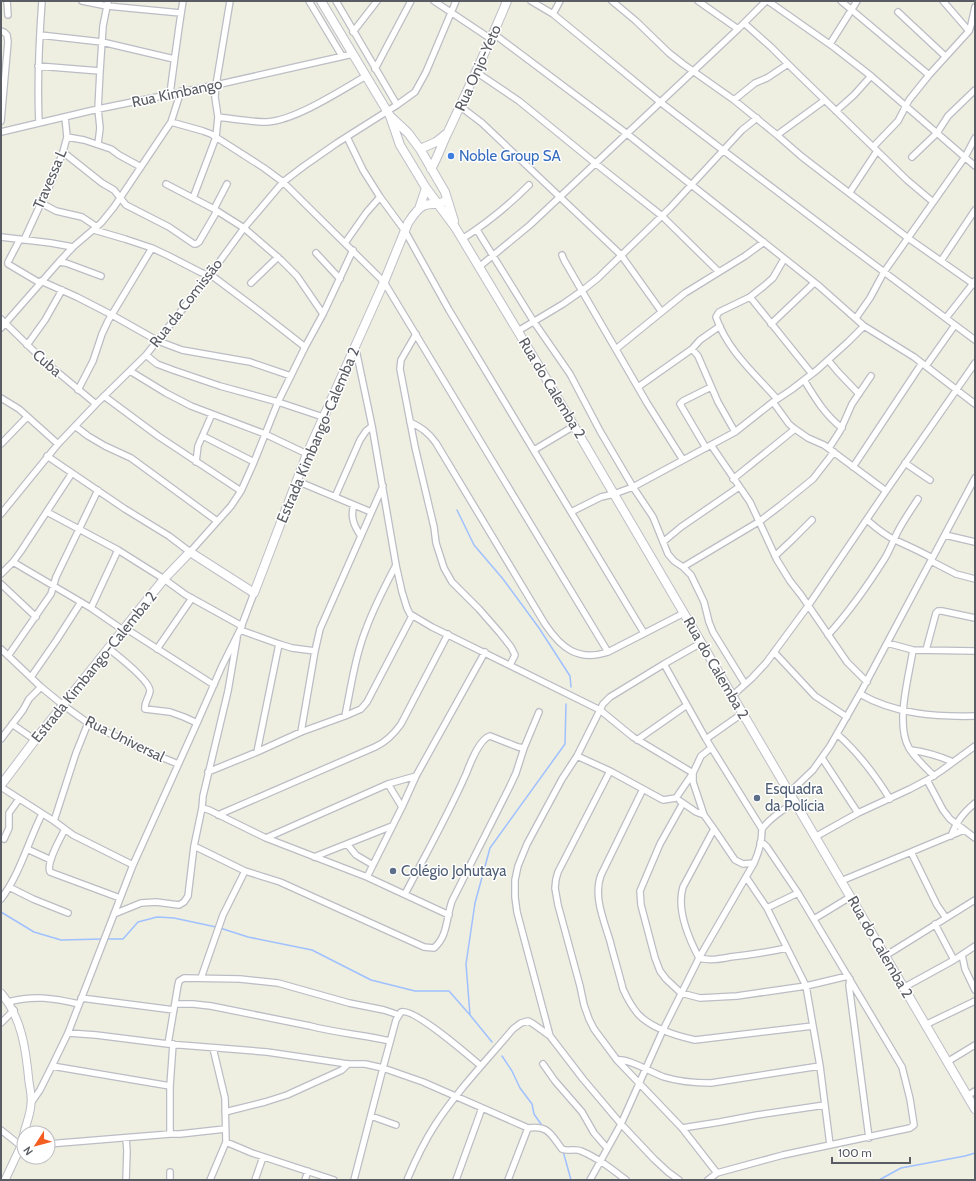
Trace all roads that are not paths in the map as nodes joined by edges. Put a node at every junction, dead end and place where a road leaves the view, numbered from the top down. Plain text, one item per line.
1 (7, 1) edge
2 (42, 1) edge
3 (82, 1) edge
4 (184, 1) edge
5 (230, 1) edge
6 (309, 1) edge
7 (321, 1) edge
8 (336, 1) edge
9 (377, 1) edge
10 (411, 1) edge
11 (434, 1) edge
12 (456, 1) edge
13 (507, 1) edge
14 (531, 1) edge
15 (560, 1) edge
16 (612, 1) edge
17 (698, 1) edge
18 (767, 1) edge
19 (841, 1) edge
20 (857, 1) edge
21 (943, 1) edge
22 (108, 4) edge
23 (975, 7) edge
24 (852, 9) junction
25 (898, 12) dead end
26 (182, 13) junction
27 (451, 13) junction
28 (553, 14) junction
29 (8, 15) dead end
30 (744, 22) junction
31 (738, 29) junction
32 (969, 31) junction
33 (1, 32) edge
34 (353, 32) junction
35 (40, 35) junction
36 (492, 37) junction
37 (102, 42) junction
38 (830, 44) junction
39 (353, 54) junction
40 (342, 56) junction
41 (945, 56) junction
42 (174, 59) junction
43 (788, 64) junction
44 (38, 66) junction
45 (375, 69) junction
46 (100, 71) junction
47 (694, 71) junction
48 (476, 73) junction
49 (929, 75) junction
50 (366, 76) junction
51 (871, 76) junction
52 (216, 85) junction
53 (3, 88) edge
54 (975, 90) edge
55 (181, 91) junction
56 (170, 94) junction
57 (734, 100) junction
58 (825, 100) junction
59 (660, 102) junction
60 (397, 105) junction
61 (906, 106) junction
62 (461, 107) junction
63 (98, 109) junction
64 (836, 111) junction
65 (389, 114) junction
66 (65, 117) junction
67 (218, 117) junction
68 (757, 118) junction
69 (1, 121) edge
70 (171, 122) junction
71 (39, 123) junction
72 (1, 132) edge
73 (626, 133) junction
74 (937, 133) junction
75 (447, 134) junction
76 (777, 135) junction
77 (67, 137) junction
78 (216, 137) junction
79 (347, 137) junction
80 (411, 137) junction
81 (975, 138) edge
82 (98, 144) junction
83 (400, 145) junction
84 (420, 149) junction
85 (875, 149) junction
86 (724, 151) junction
87 (63, 152) junction
88 (912, 156) dead end
89 (965, 157) junction
90 (595, 163) junction
91 (975, 166) edge
92 (141, 167) junction
93 (432, 169) junction
94 (283, 182) junction
95 (166, 184) dead end
96 (227, 184) dead end
97 (529, 185) dead end
98 (692, 185) junction
99 (426, 188) junction
100 (850, 192) junction
101 (380, 197) junction
102 (560, 197) junction
103 (121, 198) junction
104 (193, 198) junction
105 (448, 199) junction
106 (41, 202) junction
107 (933, 202) junction
108 (439, 204) junction
109 (215, 210) junction
110 (419, 210) junction
111 (975, 210) edge
112 (662, 216) junction
113 (455, 227) junction
114 (96, 228) junction
115 (244, 228) junction
116 (477, 230) junction
117 (405, 231) junction
118 (1, 237) edge
119 (908, 238) junction
120 (462, 239) junction
121 (22, 240) junction
122 (764, 242) junction
123 (345, 243) junction
124 (73, 247) junction
125 (152, 248) junction
126 (353, 250) junction
127 (316, 253) dead end
128 (562, 255) dead end
129 (621, 255) junction
130 (493, 256) junction
131 (278, 257) junction
132 (784, 259) junction
133 (941, 261) junction
134 (59, 262) junction
135 (479, 267) junction
136 (719, 272) junction
137 (884, 272) junction
138 (101, 276) dead end
139 (209, 276) junction
140 (340, 279) junction
141 (40, 282) junction
142 (384, 282) junction
143 (251, 283) dead end
144 (814, 283) junction
145 (974, 283) edge
146 (62, 290) junction
147 (583, 290) junction
148 (750, 297) junction
149 (661, 311) junction
150 (323, 314) junction
151 (112, 315) junction
152 (856, 318) junction
153 (946, 318) junction
154 (1, 319) edge
155 (534, 322) junction
156 (6, 323) junction
157 (771, 324) junction
158 (955, 325) junction
159 (720, 326) junction
160 (864, 326) junction
161 (1, 328) edge
162 (518, 331) junction
163 (416, 334) junction
164 (975, 340) edge
165 (158, 341) junction
166 (27, 345) junction
167 (355, 345) junction
168 (305, 347) junction
169 (616, 349) junction
170 (692, 349) junction
171 (146, 355) junction
172 (828, 360) junction
173 (924, 365) junction
174 (974, 365) edge
175 (130, 371) junction
176 (812, 374) junction
177 (292, 376) junction
178 (871, 376) dead end
179 (804, 380) junction
180 (638, 387) junction
181 (711, 387) junction
182 (78, 390) junction
183 (955, 390) junction
184 (859, 394) junction
185 (104, 396) junction
186 (1, 398) edge
187 (775, 401) junction
188 (278, 402) junction
189 (96, 404) junction
190 (975, 404) edge
191 (212, 414) junction
192 (27, 417) junction
193 (323, 417) junction
194 (410, 422) junction
195 (75, 426) junction
196 (372, 426) junction
197 (574, 426) junction
198 (842, 428) junction
199 (795, 429) junction
200 (735, 432) junction
201 (265, 434) junction
202 (203, 436) junction
203 (1, 444) edge
204 (58, 444) junction
205 (708, 447) junction
206 (829, 448) junction
207 (534, 450) junction
208 (834, 452) junction
209 (307, 454) junction
210 (47, 456) junction
211 (683, 460) junction
212 (196, 462) junction
213 (254, 462) junction
214 (905, 463) junction
215 (853, 467) junction
216 (72, 474) junction
217 (975, 478) edge
218 (733, 479) junction
219 (930, 480) dead end
220 (297, 481) junction
221 (383, 486) junction
222 (739, 487) junction
223 (633, 488) junction
224 (98, 490) junction
225 (241, 491) junction
226 (886, 491) junction
227 (614, 494) junction
228 (334, 497) junction
229 (918, 499) dead end
230 (354, 505) junction
231 (47, 512) junction
232 (371, 512) junction
233 (571, 512) junction
234 (1, 514) edge
235 (812, 520) dead end
236 (866, 520) junction
237 (217, 521) junction
238 (760, 521) junction
239 (79, 530) junction
240 (945, 535) junction
241 (360, 536) junction
242 (895, 540) junction
243 (663, 542) junction
244 (975, 542) edge
245 (118, 550) junction
246 (190, 552) junction
247 (775, 556) junction
248 (931, 560) junction
249 (12, 562) junction
250 (396, 565) junction
251 (683, 567) junction
252 (1, 574) edge
253 (975, 578) edge
254 (164, 579) junction
255 (1, 584) edge
256 (53, 586) junction
257 (254, 593) junction
258 (192, 598) junction
259 (80, 602) junction
260 (808, 606) junction
261 (91, 608) junction
262 (684, 613) junction
263 (412, 616) junction
264 (36, 617) junction
265 (975, 618) edge
266 (124, 629) junction
267 (240, 631) junction
268 (644, 633) junction
269 (448, 634) junction
270 (828, 635) junction
271 (701, 643) junction
272 (887, 643) junction
273 (279, 644) junction
274 (108, 648) junction
275 (157, 649) junction
276 (913, 650) junction
277 (926, 650) junction
278 (315, 651) junction
279 (975, 651) edge
280 (2, 652) edge
281 (485, 652) junction
282 (608, 652) junction
283 (774, 652) junction
284 (8, 656) junction
285 (664, 664) junction
286 (510, 665) junction
287 (222, 666) junction
288 (232, 670) junction
289 (31, 677) junction
290 (866, 682) junction
291 (745, 684) junction
292 (214, 685) junction
293 (41, 687) junction
294 (860, 694) junction
295 (732, 696) junction
296 (62, 705) junction
297 (687, 705) junction
298 (600, 710) junction
299 (903, 710) junction
300 (539, 712) dead end
301 (743, 713) junction
302 (345, 716) junction
303 (975, 716) edge
304 (847, 717) junction
305 (88, 723) junction
306 (197, 723) junction
307 (12, 724) junction
308 (301, 732) junction
309 (837, 734) junction
310 (1, 739) edge
311 (35, 740) junction
312 (637, 740) junction
313 (706, 740) junction
314 (975, 746) edge
315 (524, 748) junction
316 (711, 748) junction
317 (911, 750) junction
318 (257, 752) junction
319 (577, 756) junction
320 (822, 758) junction
321 (953, 762) junction
322 (178, 764) junction
323 (208, 772) junction
324 (610, 772) junction
325 (693, 773) junction
326 (416, 776) junction
327 (934, 776) junction
328 (927, 780) junction
329 (388, 784) junction
330 (1, 786) edge
331 (643, 789) junction
332 (789, 793) junction
333 (676, 798) junction
334 (890, 798) junction
335 (19, 799) junction
336 (795, 802) junction
337 (975, 802) edge
338 (683, 803) junction
339 (402, 807) junction
340 (202, 808) junction
341 (858, 813) junction
342 (42, 814) junction
343 (218, 815) junction
344 (704, 815) junction
345 (54, 821) junction
346 (956, 824) junction
347 (392, 826) junction
348 (65, 829) junction
349 (714, 829) junction
350 (762, 829) junction
351 (964, 830) junction
352 (951, 836) junction
353 (815, 837) junction
354 (266, 838) junction
355 (975, 838) edge
356 (4, 839) dead end
357 (760, 843) junction
358 (346, 844) junction
359 (194, 846) junction
360 (27, 849) junction
361 (910, 852) junction
362 (314, 856) junction
363 (51, 860) junction
364 (754, 863) junction
365 (133, 865) junction
366 (373, 865) junction
367 (245, 872) junction
368 (367, 877) junction
369 (746, 877) junction
370 (841, 881) junction
371 (9, 887) junction
372 (798, 893) junction
373 (406, 894) junction
374 (850, 897) junction
375 (120, 898) junction
376 (1, 899) edge
377 (975, 900) edge
378 (766, 908) junction
379 (68, 913) dead end
380 (114, 914) junction
381 (448, 915) junction
382 (946, 918) junction
383 (814, 919) junction
384 (935, 924) junction
385 (975, 946) edge
386 (787, 948) junction
387 (962, 954) junction
388 (885, 956) junction
389 (699, 958) junction
390 (954, 960) junction
391 (849, 977) junction
392 (201, 978) junction
393 (806, 986) junction
394 (904, 988) junction
395 (975, 990) edge
396 (1, 993) edge
397 (681, 993) junction
398 (80, 1001) junction
399 (975, 1001) edge
400 (8, 1002) junction
401 (174, 1007) junction
402 (14, 1010) junction
403 (399, 1015) junction
404 (1, 1023) edge
405 (925, 1025) junction
406 (813, 1026) junction
407 (663, 1030) junction
408 (68, 1033) junction
409 (550, 1036) junction
410 (390, 1041) junction
411 (170, 1044) junction
412 (975, 1045) edge
413 (213, 1048) junction
414 (617, 1060) junction
415 (947, 1062) junction
416 (348, 1064) junction
417 (542, 1064) dead end
418 (52, 1066) junction
419 (481, 1066) junction
420 (820, 1066) junction
421 (383, 1068) junction
422 (645, 1069) junction
423 (639, 1082) junction
424 (170, 1086) junction
425 (975, 1091) edge
426 (966, 1096) junction
427 (456, 1097) junction
428 (32, 1103) junction
429 (825, 1105) junction
430 (482, 1108) junction
431 (975, 1109) edge
432 (225, 1112) junction
433 (371, 1116) junction
434 (396, 1124) dead end
435 (621, 1124) junction
436 (26, 1125) edge
437 (528, 1128) junction
438 (682, 1128) junction
439 (225, 1129) junction
440 (1, 1130) edge
441 (170, 1134) junction
442 (126, 1138) junction
443 (869, 1138) junction
444 (16, 1141) edge
445 (226, 1142) junction
446 (56, 1143) edge
447 (830, 1145) junction
448 (607, 1148) junction
449 (263, 1157) junction
450 (16, 1158) edge
451 (600, 1161) junction
452 (308, 1171) junction
453 (170, 1172) dead end
454 (717, 1173) junction
455 (5, 1180) edge
456 (126, 1180) edge
457 (170, 1180) edge
458 (210, 1180) edge
459 (255, 1180) edge
460 (305, 1180) edge
461 (334, 1180) edge
462 (354, 1180) edge
463 (407, 1180) edge
464 (456, 1180) edge
465 (508, 1180) edge
466 (590, 1180) edge
467 (626, 1180) edge
468 (679, 1180) edge
469 (708, 1180) edge

1 - 29 street
2 - 35 street
3 - 22 street
4 - 26 street
5 - 52 street
6 - 40 street
7 - 39 main road, Rua do Calemba 2
8 - 34 street
9 - 34 street
10 - 45 street
11 - 27 street
12 - 27 street, Rua da Comissão
13 - 36 main road, Rua Onjo-Yeto
14 - 28 street
15 - 28 street
16 - 47 street
17 - 31 street
18 - 30 street
18 - 38 street
19 - 24 street
20 - 24 street
21 - 32 street
22 - 26 street
22 - 37 street
23 - 32 street
24 - 38 street
24 - 49 street
25 - 41 street
26 - 42 street
27 - 36 street
27 - 60 street, Rua da Comissão
28 - 59 street
30 - 31 street
30 - 43 street
31 - 47 street
32 - 41 street
33 - 53 street
34 - 45 street
35 - 37 street
35 - 44 street
36 - 48 main road, Rua Onjo-Yeto
36 - 73 street
37 - 42 street
37 - 46 street
38 - 51 street
39 - 40 street, Rua Kimbango
39 - 50 main road, Rua do Calemba 2
40 - 52 street, Rua Kimbango
41 - 49 street
42 - 56 street
43 - 57 street
43 - 58 street
44 - 46 street
44 - 71 street
45 - 60 street
46 - 63 street
47 - 57 street
47 - 59 street
48 - 62 main road, Rua Onjo-Yeto
48 - 90 street
49 - 61 street
50 - 65 main road, Rua do Calemba 2
50 - 67 street
51 - 61 street
51 - 64 street
52 - 55 street, Rua Kimbango
52 - 67 street
53 - 69 street
54 - 74 street
55 - 56 street, Rua Kimbango
55 - 70 street
56 - 63 street, Rua Kimbango
57 - 68 street
58 - 64 street
58 - 76 street
59 - 73 street
59 - 86 street
60 - 65 street, Rua da Comissão
61 - 74 street
61 - 85 street
62 - 75 main road, Rua Onjo-Yeto
62 - 102 street
63 - 66 street, Rua Kimbango
63 - 82 street
64 - 85 street
65 - 79 street, Rua da Comissão
65 - 80 main road, Rua do Calemba 2
65 - 83 main road, Rua do Calemba 2
66 - 71 street, Rua Kimbango
66 - 77 street, Travessa L
67 - 78 street
68 - 76 street
68 - 86 street
70 - 78 street
70 - 92 street
71 - 72 street, Rua Kimbango
73 - 90 street
73 - 98 street
74 - 88 street
74 - 89 street
75 - 84 main road
75 - 93 main road, Rua Onjo-Yeto
76 - 100 street
77 - 82 street
77 - 87 street, Travessa L
78 - 94 street
78 - 104 street
79 - 94 street, Rua da Comissão
79 - 101 street
80 - 83 main road
80 - 84 main road, Rua do Calemba 2
81 - 89 street
82 - 92 street
83 - 99 main road, Rua do Calemba 2
84 - 93 main road, Rua do Calemba 2
85 - 100 street
85 - 107 street
86 - 98 street
86 - 137 street
87 - 103 street
87 - 106 street, Travessa L
89 - 91 street
89 - 107 street
90 - 102 street
90 - 112 street
92 - 103 street
93 - 105 main road, Rua do Calemba 2
94 - 115 street, Rua da Comissão
94 - 123 street
95 - 104 street
96 - 109 street
97 - 116 street
98 - 112 street
98 - 122 street
99 - 108 main road, Rua do Calemba 2
99 - 110 main road
100 - 119 street
101 - 117 street
101 - 123 street
102 - 129 street
102 - 130 street
103 - 109 street
103 - 114 street
104 - 109 street
105 - 108 main road
105 - 113 main road, Rua do Calemba 2
106 - 114 street
106 - 121 street, Travessa L
107 - 119 street
108 - 110 main road
108 - 113 main road, Rua do Calemba 2
109 - 115 street
110 - 117 main road, Estrada Kimbango-Calemba 2
111 - 133 street
112 - 129 street
112 - 136 street
113 - 120 main road, Rua do Calemba 2
114 - 124 street
114 - 125 street
115 - 131 street
115 - 139 street, Rua da Comissão
116 - 120 street
116 - 130 street
117 - 142 main road, Estrada Kimbango-Calemba 2
117 - 207 street
118 - 121 street
119 - 133 street
119 - 137 street
120 - 135 main road, Rua do Calemba 2
121 - 124 street
121 - 141 street, Travessa L
122 - 132 street
122 - 136 street
123 - 126 street
124 - 134 street
125 - 139 street
125 - 151 street
126 - 140 street, Estrada Kimbango-Calemba 2
126 - 142 street
127 - 140 street
128 - 147 street
129 - 147 street
129 - 149 street
130 - 135 street
130 - 155 street
131 - 143 street
131 - 150 street
132 - 144 street
132 - 148 street
133 - 145 street
134 - 138 street
134 - 141 street
135 - 162 main road, Rua do Calemba 2
136 - 149 street
137 - 152 street
137 - 153 street
139 - 165 street, Rua da Comissão
139 - 168 street
140 - 150 street, Estrada Kimbango-Calemba 2
141 - 146 street
141 - 156 street
142 - 163 street
142 - 167 main road, Estrada Kimbango-Calemba 2
144 - 152 street
144 - 157 street
145 - 153 street
146 - 151 street
146 - 166 street
147 - 155 street
147 - 169 street
148 - 157 street
148 - 159 street
149 - 169 street
150 - 168 street, Estrada Kimbango-Calemba 2
151 - 165 street
151 - 182 street
152 - 160 street
153 - 158 street
154 - 156 street, Cuba
155 - 162 street
155 - 223 street
156 - 161 street
156 - 166 street, Cuba
157 - 176 street
158 - 164 street
158 - 173 street
159 - 170 street
159 - 187 street
160 - 172 street
160 - 173 street
162 - 197 main road, Rua do Calemba 2
163 - 194 street
163 - 282 street
165 - 171 street, Rua da Comissão
165 - 177 street
166 - 182 street, Cuba
167 - 193 main road, Estrada Kimbango-Calemba 2
167 - 196 street
168 - 177 street, Estrada Kimbango-Calemba 2
169 - 180 street
170 - 180 street
170 - 181 street
171 - 175 street, Rua da Comissão
171 - 188 street
172 - 176 street
172 - 184 street
173 - 183 street
173 - 215 street
174 - 183 street
175 - 185 street, Rua da Comissão
175 - 191 street
176 - 179 street
177 - 188 street, Estrada Kimbango-Calemba 2
178 - 184 street
179 - 187 street
179 - 198 street
180 - 211 street
181 - 200 street
181 - 205 street
182 - 189 street, Cuba
183 - 190 street
183 - 214 street
184 - 198 street
185 - 189 street, Rua da Comissão
185 - 212 street
186 - 192 street
187 - 199 street
187 - 200 street
188 - 193 street
188 - 201 street, Estrada Kimbango-Calemba 2
189 - 195 street, Rua da Comissão
191 - 201 street
191 - 202 street
192 - 203 street
192 - 204 street
193 - 209 main road, Estrada Kimbango-Calemba 2
194 - 282 street
194 - 286 street
195 - 204 street, Rua da Comissão
195 - 237 street
196 - 221 street
196 - 228 street
197 - 207 street
197 - 227 main road, Rua do Calemba 2
198 - 206 street
199 - 206 street
199 - 218 street
200 - 205 street
201 - 209 street
201 - 213 street, Estrada Kimbango-Calemba 2
202 - 212 street
202 - 213 street
204 - 210 street, Rua da Comissão
205 - 211 street
205 - 218 street
206 - 208 street
207 - 233 street
208 - 215 street
208 - 238 street
209 - 220 main road, Estrada Kimbango-Calemba 2
210 - 216 street
210 - 234 street, Rua da Comissão
211 - 223 street
212 - 225 street
213 - 225 street, Estrada Kimbango-Calemba 2
214 - 219 street
214 - 226 street
215 - 226 street
216 - 224 street
216 - 231 street
217 - 240 street
218 - 222 street
220 - 228 street
220 - 257 main road, Estrada Kimbango-Calemba 2
221 - 232 street
221 - 250 street
222 - 238 street
222 - 243 street
223 - 227 street
223 - 243 street
224 - 239 street
224 - 246 street
225 - 237 street, Estrada Kimbango-Calemba 2
226 - 236 street
227 - 233 street
227 - 262 main road, Rua do Calemba 2
228 - 230 street
229 - 242 street
230 - 232 street
230 - 241 street
231 - 239 street
231 - 249 street
232 - 241 street
233 - 268 street
235 - 247 street
236 - 242 street
236 - 260 street
237 - 246 street, Estrada Kimbango-Calemba 2
238 - 247 street
238 - 251 street
239 - 245 street
239 - 256 street
240 - 244 street
240 - 248 street
241 - 278 street
242 - 248 street
242 - 270 street
243 - 251 street
245 - 254 street
245 - 261 street
246 - 254 main road, Estrada Kimbango-Calemba 2
246 - 257 main road
247 - 260 street
248 - 253 street
248 - 272 street
249 - 252 street
249 - 256 street
250 - 263 street
250 - 302 street
251 - 291 street
254 - 258 street
254 - 266 main road, Estrada Kimbango-Calemba 2
255 - 264 street
256 - 259 street
256 - 264 street
257 - 267 street
258 - 267 street
258 - 275 street
259 - 261 street
259 - 289 street
260 - 270 street
260 - 283 street
261 - 266 street
262 - 268 street
262 - 271 main road, Rua do Calemba 2
263 - 269 street
263 - 302 street
264 - 284 street
265 - 277 street
266 - 274 main road, Estrada Kimbango-Calemba 2
266 - 275 street
267 - 273 street
267 - 287 street
267 - 288 street
268 - 282 street
269 - 281 street
269 - 343 street
270 - 290 street
271 - 285 street
271 - 295 main road, Rua do Calemba 2
272 - 276 street
272 - 290 street
273 - 278 street
273 - 318 street
274 - 296 main road, Estrada Kimbango-Calemba 2
274 - 306 street
275 - 292 street
276 - 277 street
276 - 299 street
277 - 279 street
278 - 308 street
280 - 284 street, Rua Universal
281 - 286 street
281 - 326 street
283 - 291 street
283 - 304 street
284 - 289 street, Rua Universal
285 - 297 street
285 - 298 street
286 - 298 street
287 - 288 street
287 - 292 street
288 - 323 street
289 - 293 street, Rua Universal
290 - 294 street
291 - 295 street
292 - 306 street
293 - 296 street, Rua Universal
293 - 307 street
294 - 299 street
294 - 304 street
295 - 301 main road, Rua do Calemba 2
296 - 305 street, Rua Universal
296 - 311 main road, Estrada Kimbango-Calemba 2
297 - 312 street
297 - 313 street
298 - 312 street
298 - 319 street
299 - 303 street
299 - 317 street
300 - 315 street
301 - 313 street
301 - 332 main road, Rua do Calemba 2
302 - 308 street
304 - 309 street
305 - 322 street, Rua Universal
305 - 345 street
306 - 322 street
307 - 310 street
307 - 311 street
308 - 318 street
309 - 320 street
309 - 334 street
311 - 330 main road, Estrada Kimbango-Calemba 2
312 - 325 street
313 - 316 street
314 - 321 street
315 - 373 street
315 - 381 street
316 - 325 street
316 - 350 street
317 - 321 street
317 - 327 street
318 - 323 street
319 - 324 street
319 - 409 street
320 - 332 street
320 - 341 street
321 - 327 street
322 - 365 street
323 - 340 street
324 - 331 street
324 - 414 street
325 - 333 street
325 - 344 street
326 - 329 street
326 - 339 street
327 - 328 street
328 - 334 street
328 - 346 street
329 - 339 street
329 - 354 street
330 - 335 street
331 - 333 street
331 - 407 street
332 - 336 main road, Rua do Calemba 2
333 - 338 street
334 - 341 street
335 - 342 street
335 - 356 street
336 - 350 street
336 - 353 main road, Rua do Calemba 2
337 - 346 street
338 - 344 street
338 - 397 street
339 - 347 street
340 - 343 street
340 - 359 street
341 - 353 street
342 - 345 street
342 - 360 street
343 - 354 street
344 - 349 street
345 - 348 street
346 - 351 street
346 - 352 street
347 - 358 street
347 - 366 street
348 - 363 street
348 - 365 street
349 - 364 street
349 - 389 street
350 - 357 street
351 - 352 street
351 - 355 street
352 - 361 street
353 - 370 main road, Rua do Calemba 2
354 - 362 street
357 - 364 street
357 - 372 street
358 - 362 street
358 - 366 street
359 - 367 street
359 - 380 street
360 - 363 street
360 - 371 street
361 - 370 street
361 - 382 street
362 - 368 street
363 - 375 street
364 - 369 street
365 - 375 street
366 - 368 street
367 - 381 street
367 - 392 street
368 - 373 street
369 - 378 street
369 - 389 street
370 - 374 main road, Rua do Calemba 2
371 - 376 street
371 - 379 street
372 - 378 street
372 - 383 street
373 - 381 street
374 - 383 street
374 - 388 main road, Rua do Calemba 2
375 - 380 street
377 - 382 street
378 - 386 street
380 - 398 street
382 - 384 street
383 - 391 street
384 - 388 street
384 - 390 street
385 - 387 street
386 - 389 street
386 - 393 street
387 - 390 street
387 - 395 street
388 - 394 main road, Rua do Calemba 2
389 - 397 street
390 - 394 street
391 - 393 street
391 - 443 street
391 - 443 street
392 - 401 street
392 - 403 street
393 - 397 street
393 - 406 street
394 - 405 main road, Rua do Calemba 2
396 - 400 street
397 - 407 street
398 - 400 street
398 - 401 street
398 - 408 street
399 - 405 street
400 - 402 street
401 - 410 street
401 - 411 street
402 - 404 street
402 - 428 street
403 - 410 street
403 - 419 street
405 - 415 main road, Rua do Calemba 2
406 - 407 street
406 - 420 street
407 - 422 street
408 - 411 street
408 - 418 street
409 - 419 street
409 - 435 street
410 - 421 street
411 - 413 street
411 - 424 street
412 - 415 street
413 - 416 street
413 - 432 street
414 - 422 street
414 - 423 street
415 - 426 main road, Rua do Calemba 2
416 - 421 street
416 - 432 street
417 - 448 street
418 - 424 street
418 - 428 street
419 - 427 street
420 - 422 street
420 - 429 street
421 - 427 street
421 - 433 street
422 - 423 street
423 - 435 street
423 - 438 street
424 - 441 street
425 - 426 street
426 - 431 main road, Rua do Calemba 2
427 - 430 street
427 - 463 street
428 - 436 street
429 - 438 street
429 - 447 street
430 - 437 street
430 - 464 street
432 - 439 street
433 - 434 street
433 - 462 street
435 - 448 street
435 - 468 street
437 - 451 street
437 - 465 street
438 - 454 street
439 - 441 street
439 - 445 street
440 - 444 street
441 - 442 street
442 - 446 street
442 - 456 street
443 - 447 street
445 - 449 street
445 - 458 street
447 - 454 street
448 - 451 street
449 - 452 street
449 - 459 street
450 - 455 street
451 - 466 street
451 - 467 street
452 - 460 street
452 - 461 street
453 - 457 street
454 - 469 street

